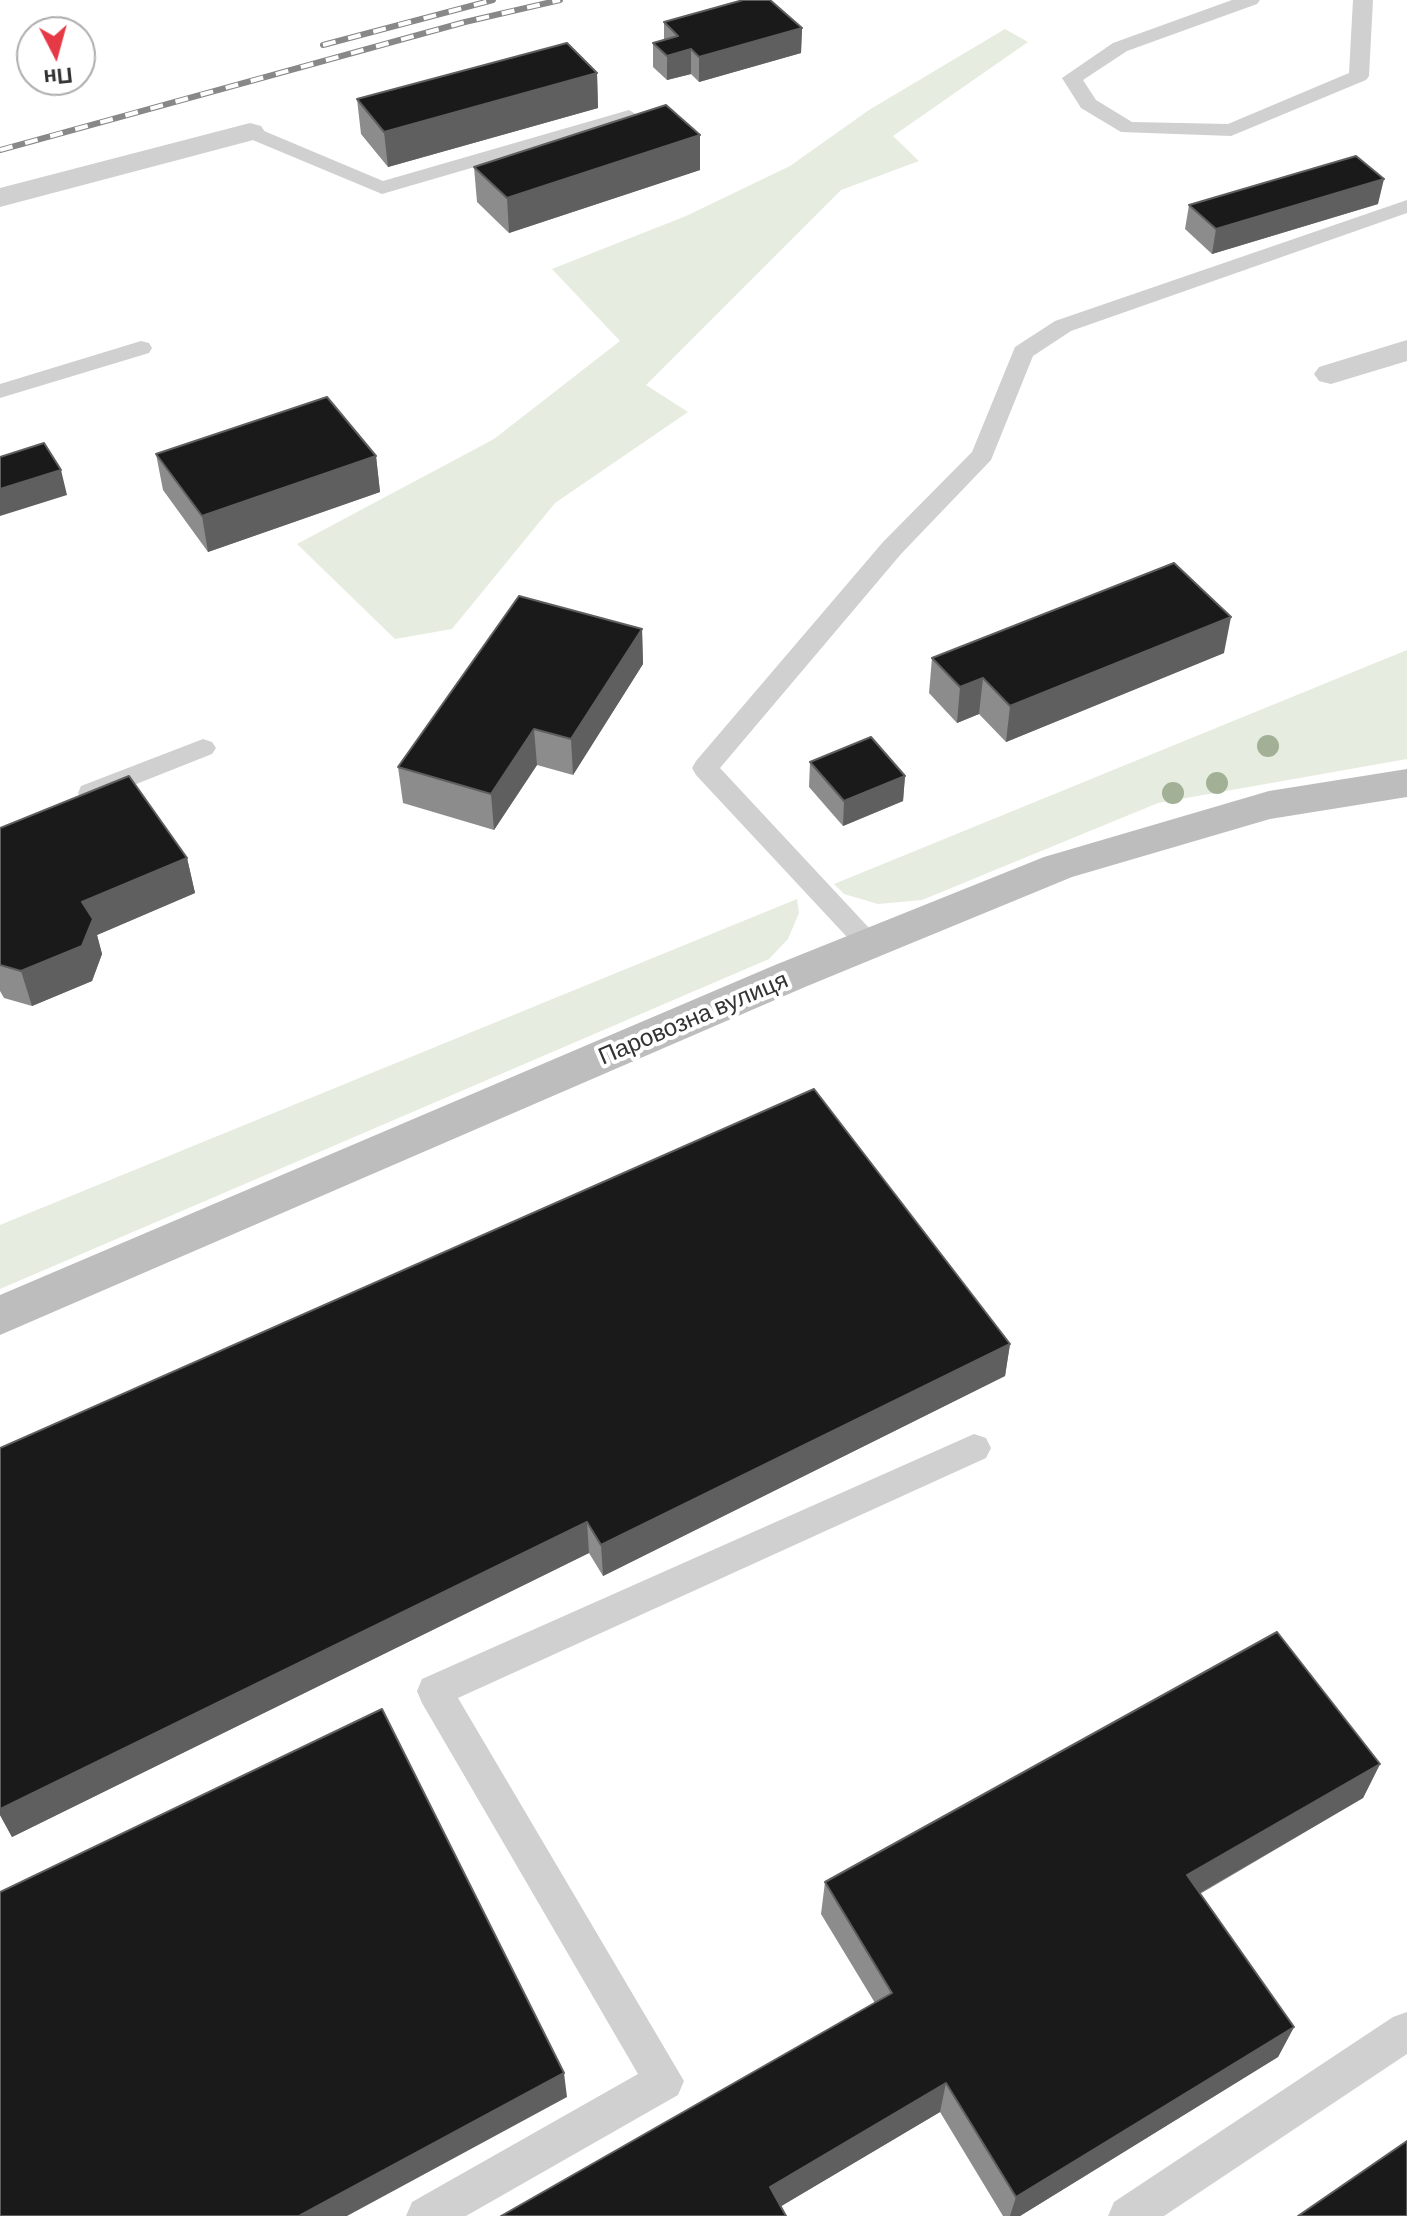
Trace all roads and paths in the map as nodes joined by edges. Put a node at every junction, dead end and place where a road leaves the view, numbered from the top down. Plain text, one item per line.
1 (1250, 0) edge
2 (1363, 0) edge
3 (629, 116) edge
4 (250, 132) joint
5 (0, 198) edge
6 (1407, 206) edge
7 (141, 348) dead end
8 (1407, 350) edge
9 (1331, 374) dead end
10 (0, 391) edge
11 (203, 748) dead end
12 (1407, 783) edge
13 (72, 800) edge
14 (870, 944) junction
15 (0, 1316) edge
16 (974, 1448) dead end
17 (1407, 2031) edge
18 (426, 2216) edge
19 (1128, 2216) edge

1 - 2 lane
3 - 4 lane
4 - 5 street
6 - 14 lane
7 - 10 lane
8 - 9 street
11 - 13 lane
12 - 14 main road, Паровозна вулиця
14 - 15 main road, Паровозна вулиця
16 - 18 lane
17 - 19 lane

